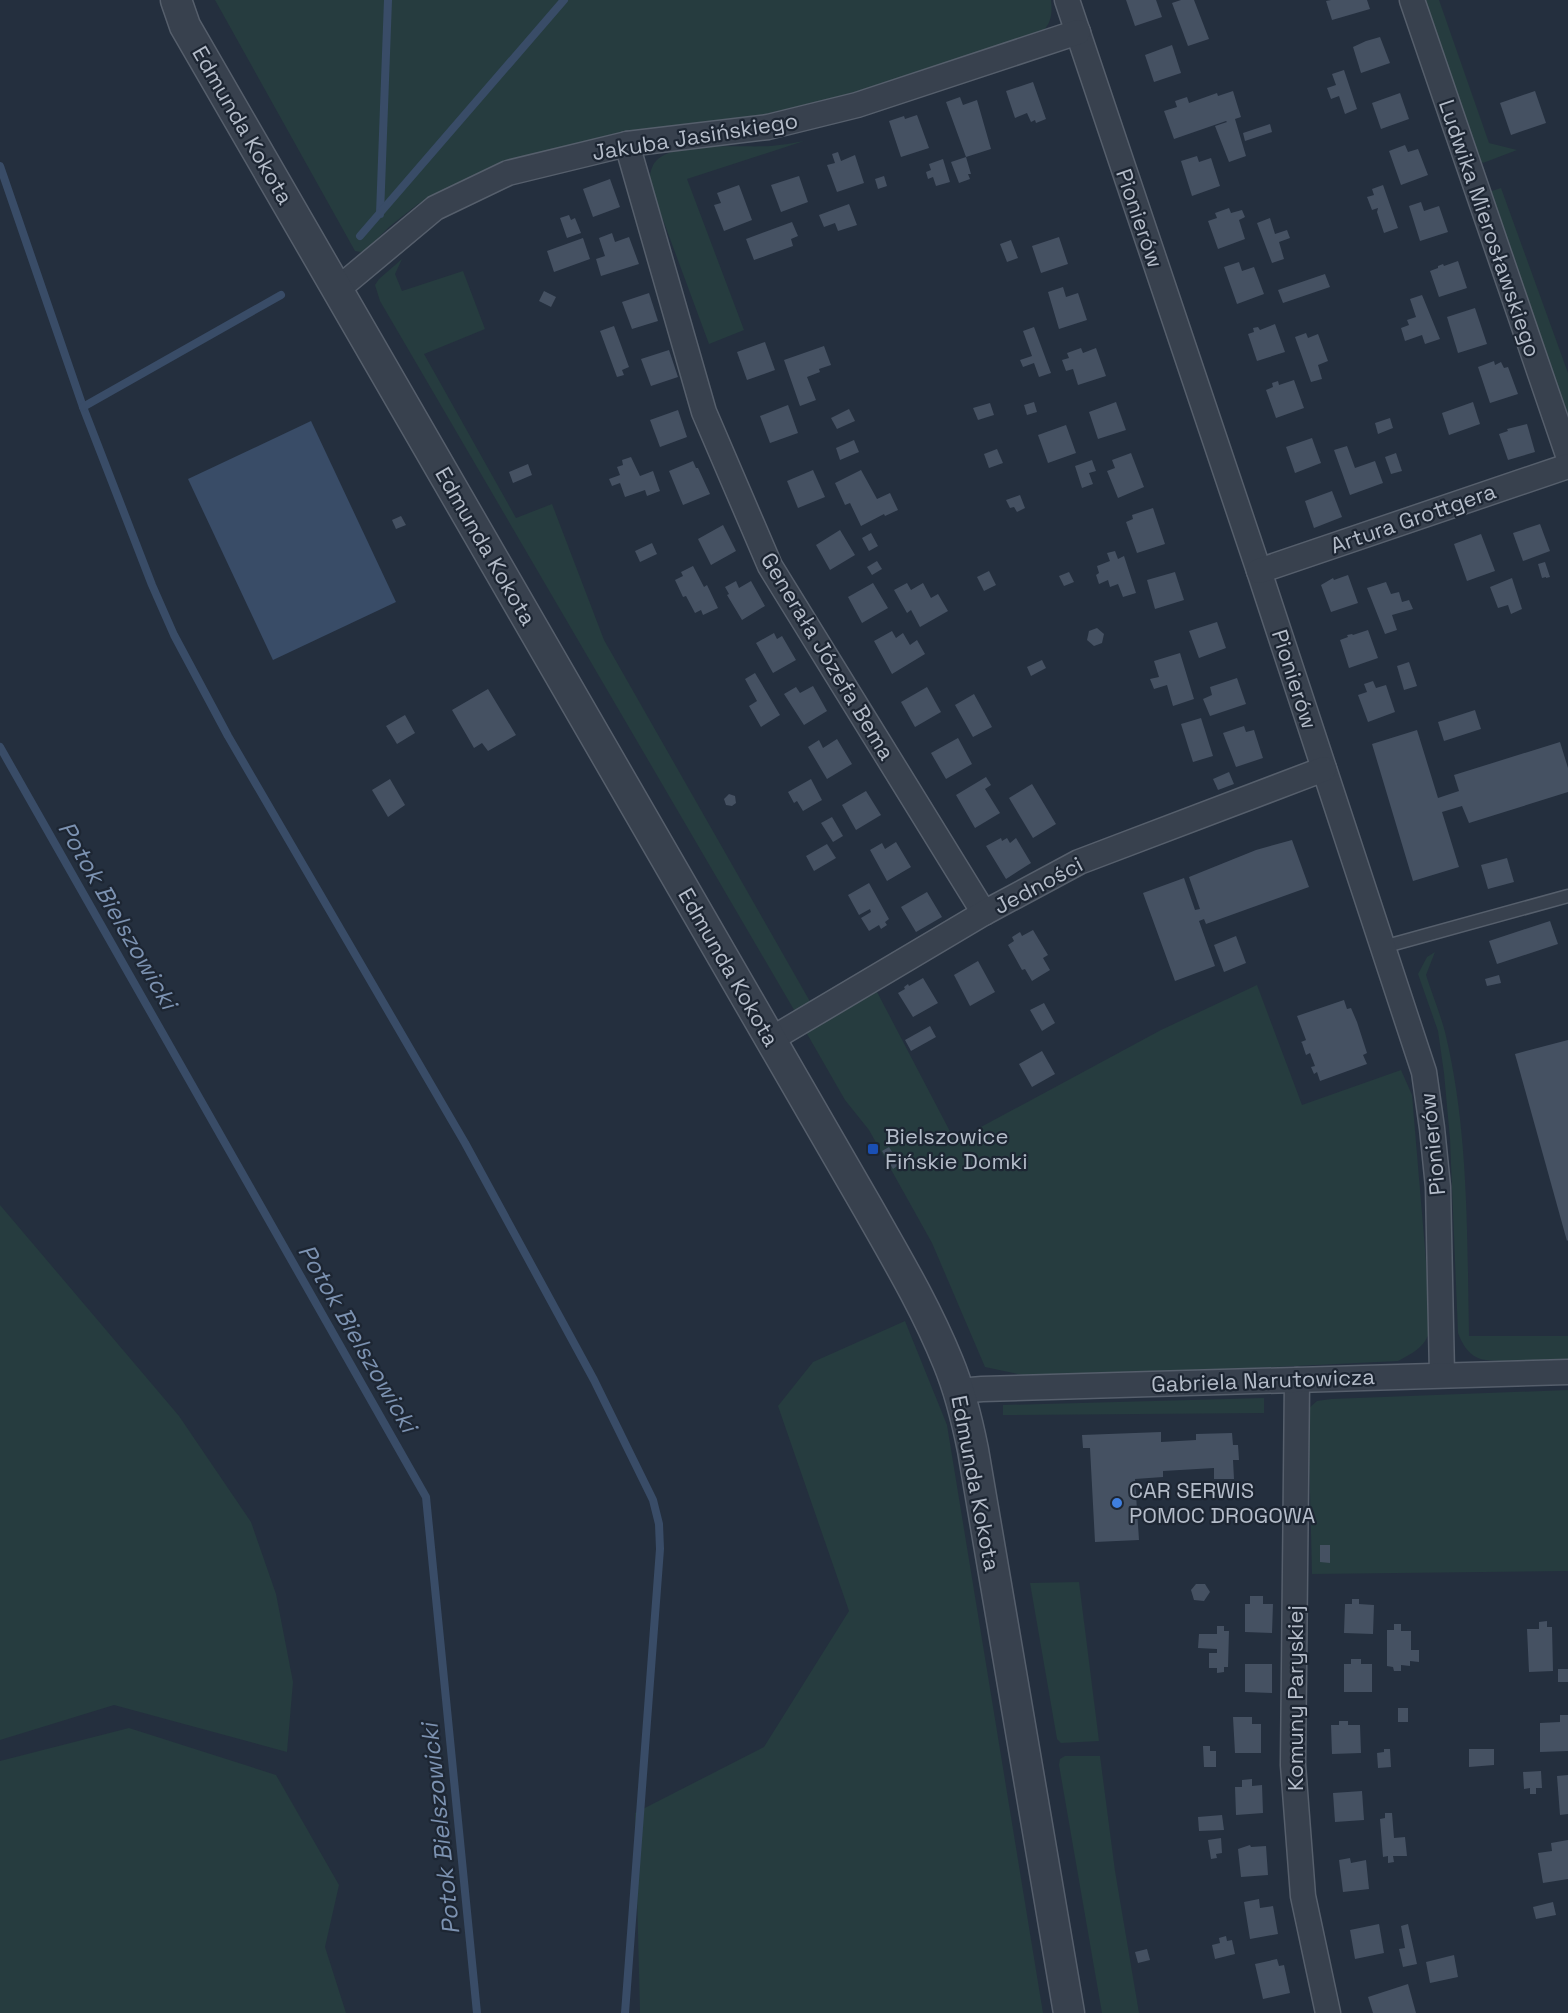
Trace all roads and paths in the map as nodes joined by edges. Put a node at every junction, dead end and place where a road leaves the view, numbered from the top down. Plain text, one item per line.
1 (176, 0) edge
2 (1067, 0) edge
3 (1412, 0) edge
4 (1078, 32) junction
5 (627, 144) junction
6 (338, 290) junction
7 (1568, 455) edge
8 (1568, 466) edge
9 (1259, 571) junction
10 (1324, 769) junction
11 (1568, 896) edge
12 (984, 913) junction
13 (1383, 947) junction
14 (770, 1040) junction
15 (1568, 1372) edge
16 (1442, 1374) junction
17 (1297, 1380) junction
18 (959, 1391) junction
19 (1069, 2013) edge
20 (1328, 2013) edge

1 - 6 street, Edmunda Kokota
2 - 4 street, Pionierów
3 - 7 street, Ludwika Mierosławskiego
4 - 5 street, Jakuba Jasińskiego
4 - 9 street, Pionierów
5 - 6 street, Jakuba Jasińskiego
5 - 12 street, Generała Józefa Bema
6 - 14 street, Edmunda Kokota
8 - 9 street, Artura Grottgera
9 - 10 street, Pionierów
10 - 12 street, Jedności
10 - 13 street, Pionierów
11 - 13 lane
12 - 14 street, Jedności
13 - 16 street, Pionierów
14 - 18 street, Edmunda Kokota
15 - 16 street, Gabriela Narutowicza
16 - 17 street, Gabriela Narutowicza
17 - 18 street, Gabriela Narutowicza
17 - 20 street, Komuny Paryskiej
18 - 19 street, Edmunda Kokota

